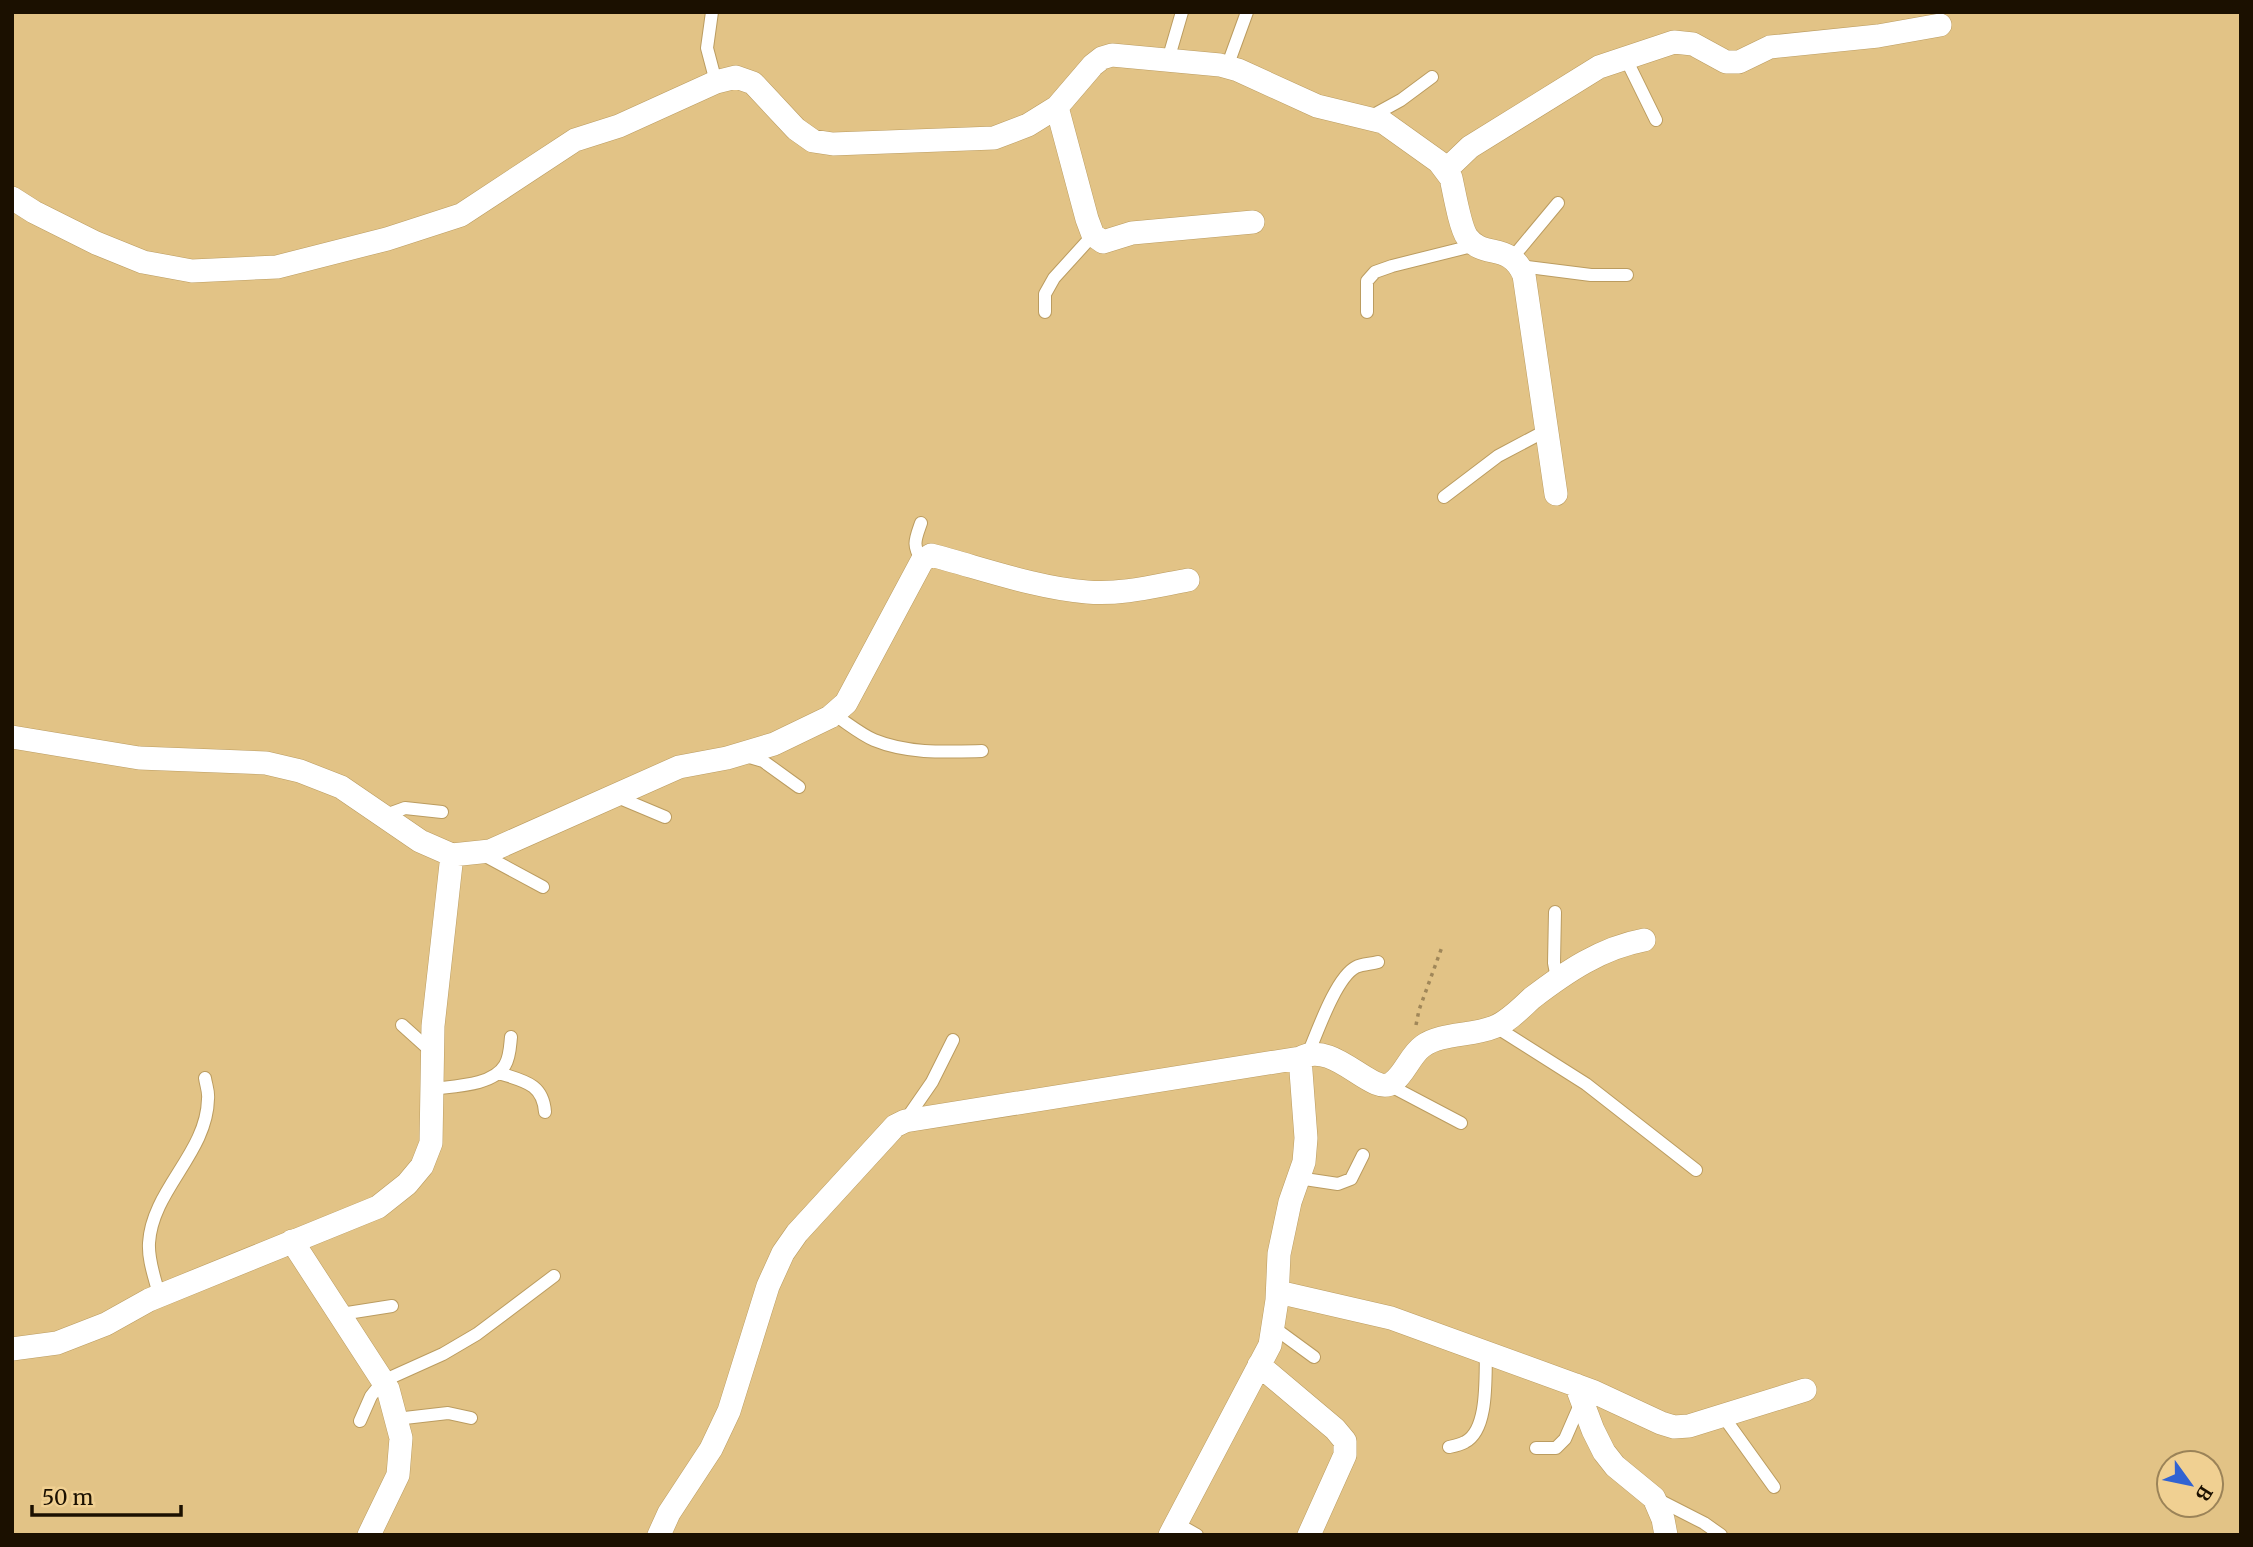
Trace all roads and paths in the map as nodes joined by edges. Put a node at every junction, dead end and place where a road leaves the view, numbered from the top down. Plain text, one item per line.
1 (712, 12) edge
2 (1182, 12) edge
3 (1247, 12) edge
4 (1940, 24) dead end
5 (1626, 59) junction
6 (1168, 60) junction
7 (1227, 66) junction
8 (1432, 77) dead end
9 (716, 82) junction
10 (1056, 107) junction
11 (1370, 117) junction
12 (1656, 120) dead end
13 (1446, 170) junction
14 (12, 198) edge
15 (1558, 203) dead end
16 (1253, 222) dead end
17 (1093, 235) junction
18 (1476, 245) junction
19 (1517, 262) junction
20 (1627, 275) dead end
21 (1045, 312) dead end
22 (1367, 312) dead end
23 (1547, 430) junction
24 (1556, 494) dead end
25 (1444, 497) dead end
26 (921, 523) dead end
27 (922, 561) junction
28 (1188, 580) dead end
29 (833, 714) junction
30 (12, 737) edge
31 (982, 751) dead end
32 (741, 754) junction
33 (799, 787) dead end
34 (615, 796) junction
35 (442, 812) dead end
36 (383, 816) junction
37 (665, 817) dead end
38 (480, 852) junction
39 (452, 855) junction
40 (543, 887) dead end
41 (1555, 912) dead end
42 (1644, 940) dead end
43 (1442, 947) dead end
44 (1378, 962) dead end
45 (1557, 979) junction
46 (402, 1025) dead end
47 (1496, 1027) junction
48 (511, 1037) dead end
49 (953, 1040) dead end
50 (433, 1053) junction
51 (1304, 1056) junction
52 (1413, 1056) junction
53 (499, 1073) junction
54 (205, 1078) dead end
55 (1387, 1084) junction
56 (432, 1089) junction
57 (545, 1112) dead end
58 (905, 1121) junction
59 (1461, 1124) dead end
60 (1363, 1155) dead end
61 (1696, 1170) dead end
62 (1298, 1178) junction
63 (292, 1241) junction
64 (554, 1276) dead end
65 (1278, 1292) junction
66 (159, 1296) junction
67 (392, 1306) dead end
68 (341, 1314) junction
69 (1273, 1327) junction
70 (12, 1349) edge
71 (1486, 1352) junction
72 (1314, 1357) dead end
73 (1259, 1365) junction
74 (383, 1381) junction
75 (1805, 1390) dead end
76 (1579, 1392) junction
77 (1723, 1416) junction
78 (396, 1419) junction
79 (471, 1419) dead end
80 (360, 1421) dead end
81 (1449, 1447) dead end
82 (1536, 1448) dead end
83 (1774, 1487) dead end
84 (1654, 1498) junction
85 (1173, 1529) edge
86 (369, 1535) edge
87 (659, 1535) edge
88 (1197, 1535) edge
89 (1309, 1535) edge
90 (1666, 1535) edge
91 (1721, 1535) edge

1 - 9 lane
2 - 6 lane
3 - 7 lane
4 - 5 street
5 - 12 lane
5 - 13 street
6 - 7 street
6 - 10 street
7 - 11 street
8 - 11 lane
9 - 10 street
9 - 14 street
10 - 17 street
11 - 13 street
13 - 18 street
15 - 19 lane
16 - 17 street
17 - 21 lane
18 - 19 street
18 - 22 lane
19 - 20 lane
19 - 23 street
23 - 24 street
23 - 25 lane
26 - 27 lane
27 - 28 street
27 - 29 street
29 - 31 lane
29 - 32 street
30 - 36 street
32 - 33 lane
32 - 34 street
34 - 37 lane
34 - 38 street
35 - 36 lane
36 - 39 street
38 - 39 street
38 - 40 lane
39 - 50 street
41 - 45 lane
42 - 45 street
43 - 52 path
44 - 51 lane
45 - 47 street
46 - 50 lane
47 - 52 street
47 - 61 lane
48 - 53 lane
49 - 58 lane
50 - 56 street
51 - 55 street
51 - 58 street
51 - 62 street
52 - 55 street
53 - 56 lane
53 - 57 lane
54 - 66 lane
55 - 59 lane
56 - 63 street
58 - 87 street
60 - 62 lane
62 - 65 street
63 - 66 street
63 - 68 street
64 - 74 lane
65 - 69 street
65 - 71 street
66 - 70 street
67 - 68 lane
68 - 74 street
69 - 72 lane
69 - 73 street
71 - 76 street
71 - 81 lane
73 - 85 street
73 - 89 street
74 - 78 street
74 - 80 lane
75 - 77 street
76 - 77 street
76 - 82 lane
76 - 84 street
77 - 83 lane
78 - 79 lane
78 - 86 street
84 - 90 street
84 - 91 lane
85 - 88 lane

